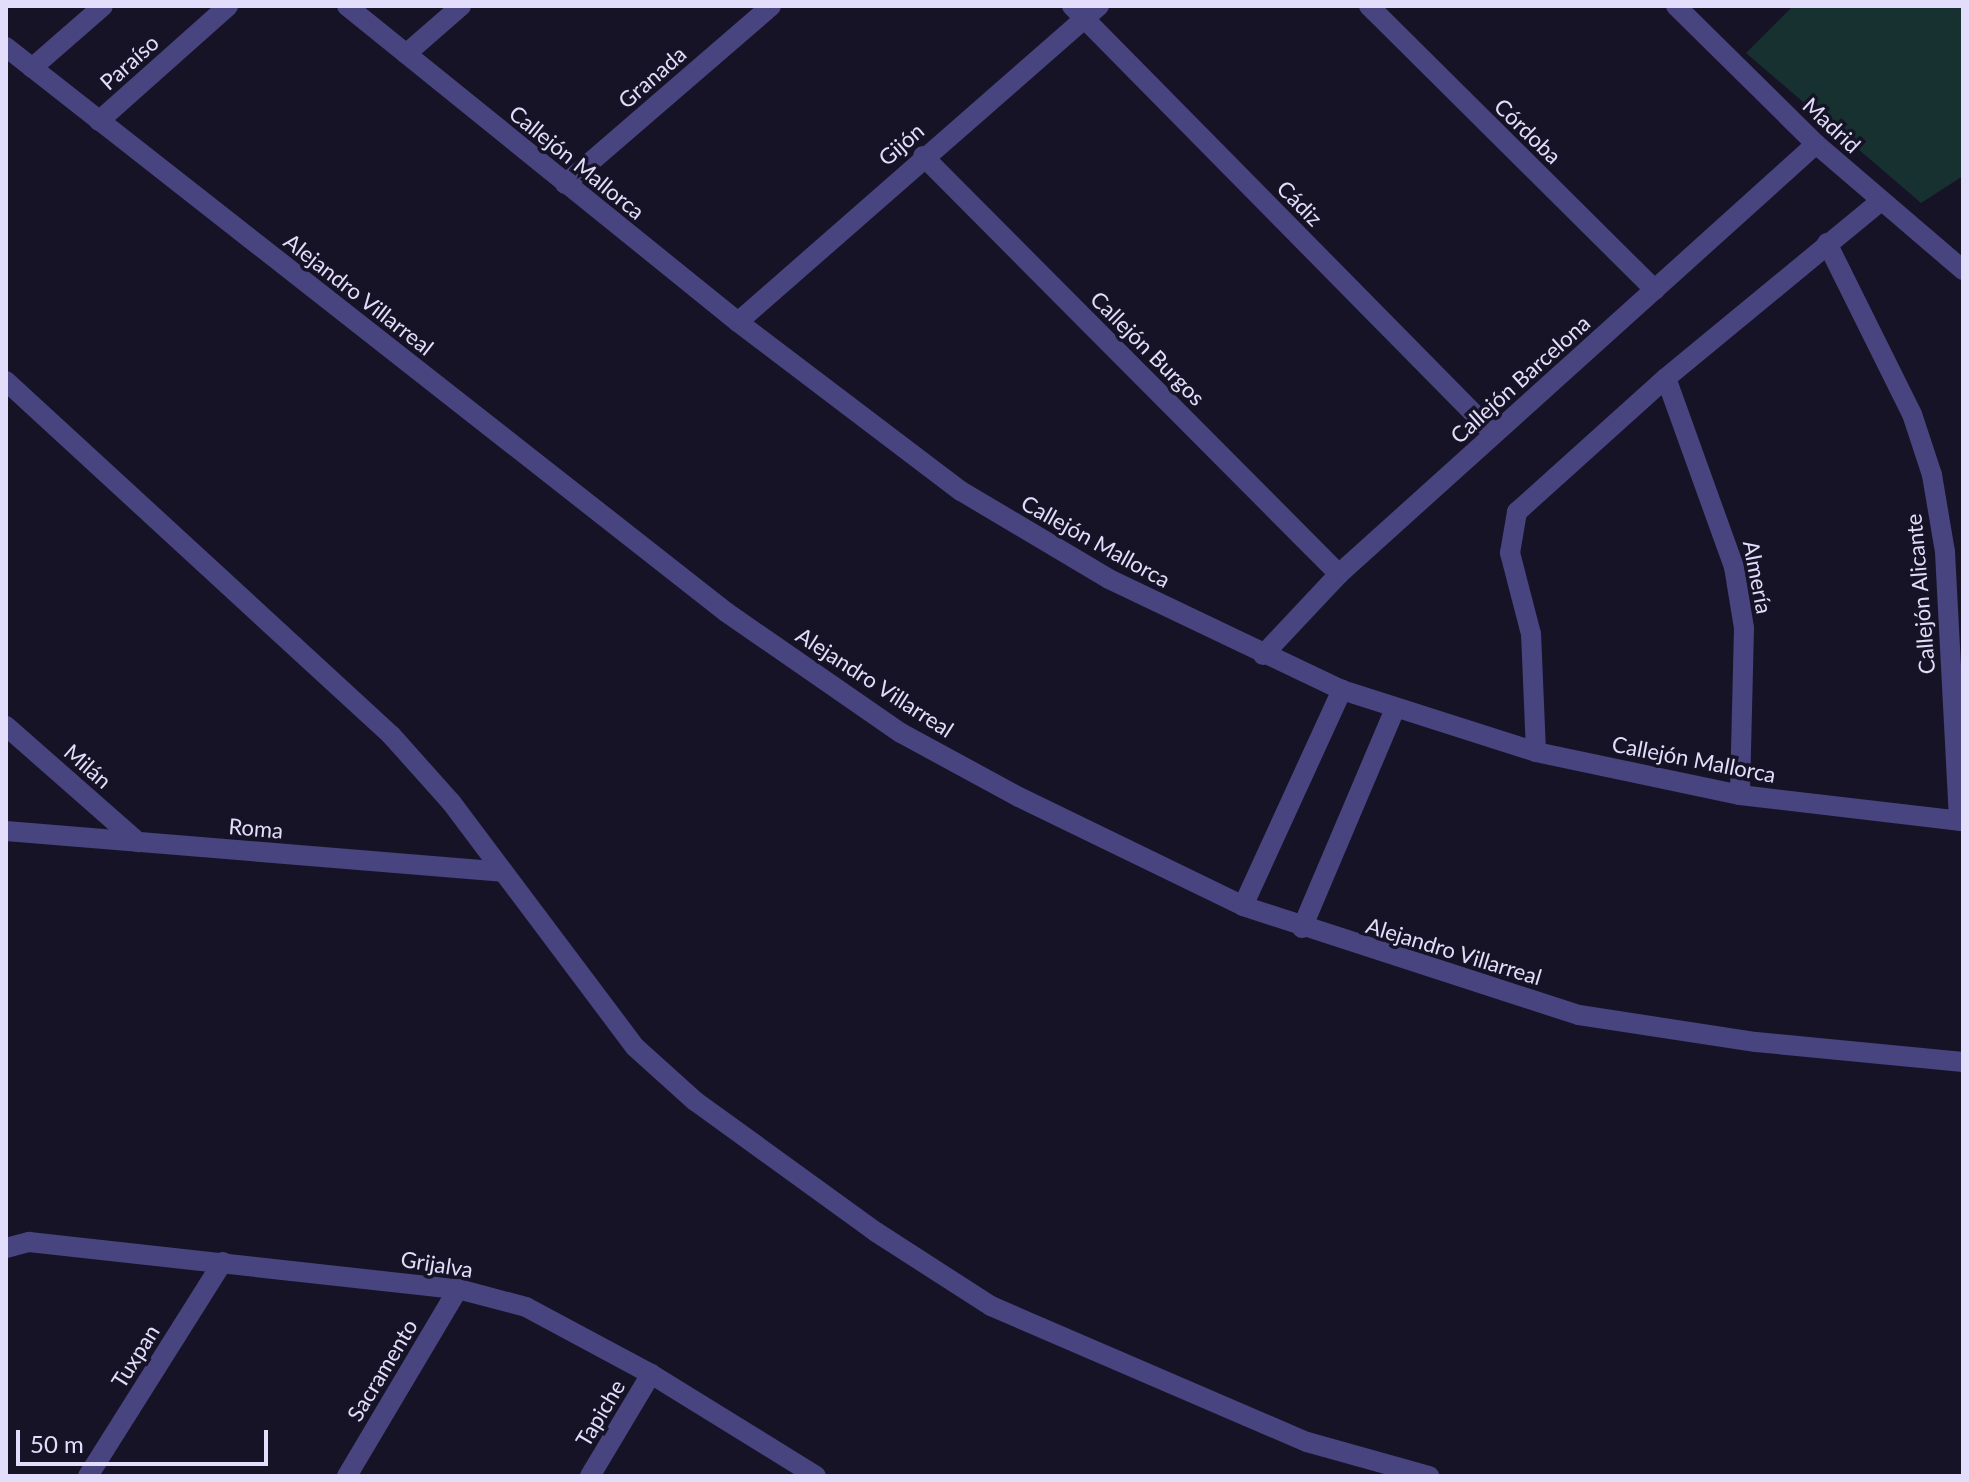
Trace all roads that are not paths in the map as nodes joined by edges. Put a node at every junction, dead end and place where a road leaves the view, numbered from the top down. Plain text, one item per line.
1 (103, 6) edge
2 (228, 6) edge
3 (347, 6) edge
4 (461, 6) edge
5 (771, 6) edge
6 (1369, 6) edge
7 (1676, 6) edge
8 (1085, 10) edge
9 (6, 47) edge
10 (406, 54) junction
11 (32, 68) junction
12 (99, 121) junction
13 (1816, 144) junction
14 (923, 156) junction
15 (565, 184) junction
16 (1881, 201) junction
17 (1827, 243) junction
18 (1963, 270) edge
19 (1655, 290) junction
20 (738, 322) junction
21 (1666, 378) junction
22 (6, 381) edge
23 (1494, 434) junction
24 (1339, 574) junction
25 (1263, 655) junction
26 (1342, 690) junction
27 (1395, 709) junction
28 (6, 726) edge
29 (1536, 752) junction
30 (1740, 795) junction
31 (1961, 821) edge
32 (6, 831) edge
33 (138, 842) junction
34 (502, 872) junction
35 (1243, 906) junction
36 (1302, 928) junction
37 (1963, 1062) edge
38 (6, 1248) edge
39 (223, 1262) junction
40 (458, 1289) junction
41 (651, 1374) junction
42 (88, 1476) edge
43 (347, 1476) edge
44 (590, 1476) edge
45 (816, 1476) edge
46 (1429, 1476) edge

1 - 11 street
2 - 12 street, Paraíso
3 - 10 street, Callejón Mallorca
4 - 10 street
5 - 15 street, Granada
6 - 19 street, Córdoba
7 - 13 street, Madrid
8 - 14 street, Gijón
8 - 23 street, Cádiz
9 - 11 street, Alejandro Villarreal
10 - 15 street, Callejón Mallorca
11 - 12 street, Alejandro Villarreal
12 - 35 street, Alejandro Villarreal
13 - 16 street, Madrid
13 - 19 street, Callejón Barcelona
14 - 20 street, Gijón
14 - 24 street, Callejón Burgos
15 - 20 street, Callejón Mallorca
16 - 17 street
16 - 18 street, Madrid
17 - 21 street
17 - 31 street, Callejón Alicante
19 - 23 street, Callejón Barcelona
20 - 25 street, Callejón Mallorca
21 - 29 street
21 - 30 street, Almería
22 - 34 street
23 - 24 street, Callejón Barcelona
24 - 25 street, Callejón Barcelona
25 - 26 street, Callejón Mallorca
26 - 27 street, Callejón Mallorca
26 - 35 street
27 - 29 street, Callejón Mallorca
27 - 36 street
28 - 33 street, Milán
29 - 30 street, Callejón Mallorca
30 - 31 street, Callejón Mallorca
32 - 33 street, Roma
33 - 34 street, Roma
34 - 46 street
35 - 36 street, Alejandro Villarreal
36 - 37 street, Alejandro Villarreal
38 - 39 street, Grijalva
39 - 40 street, Grijalva
39 - 42 street, Tuxpan
40 - 41 street, Grijalva
40 - 43 street, Sacramento
41 - 44 street, Tapiche
41 - 45 street, Grijalva

